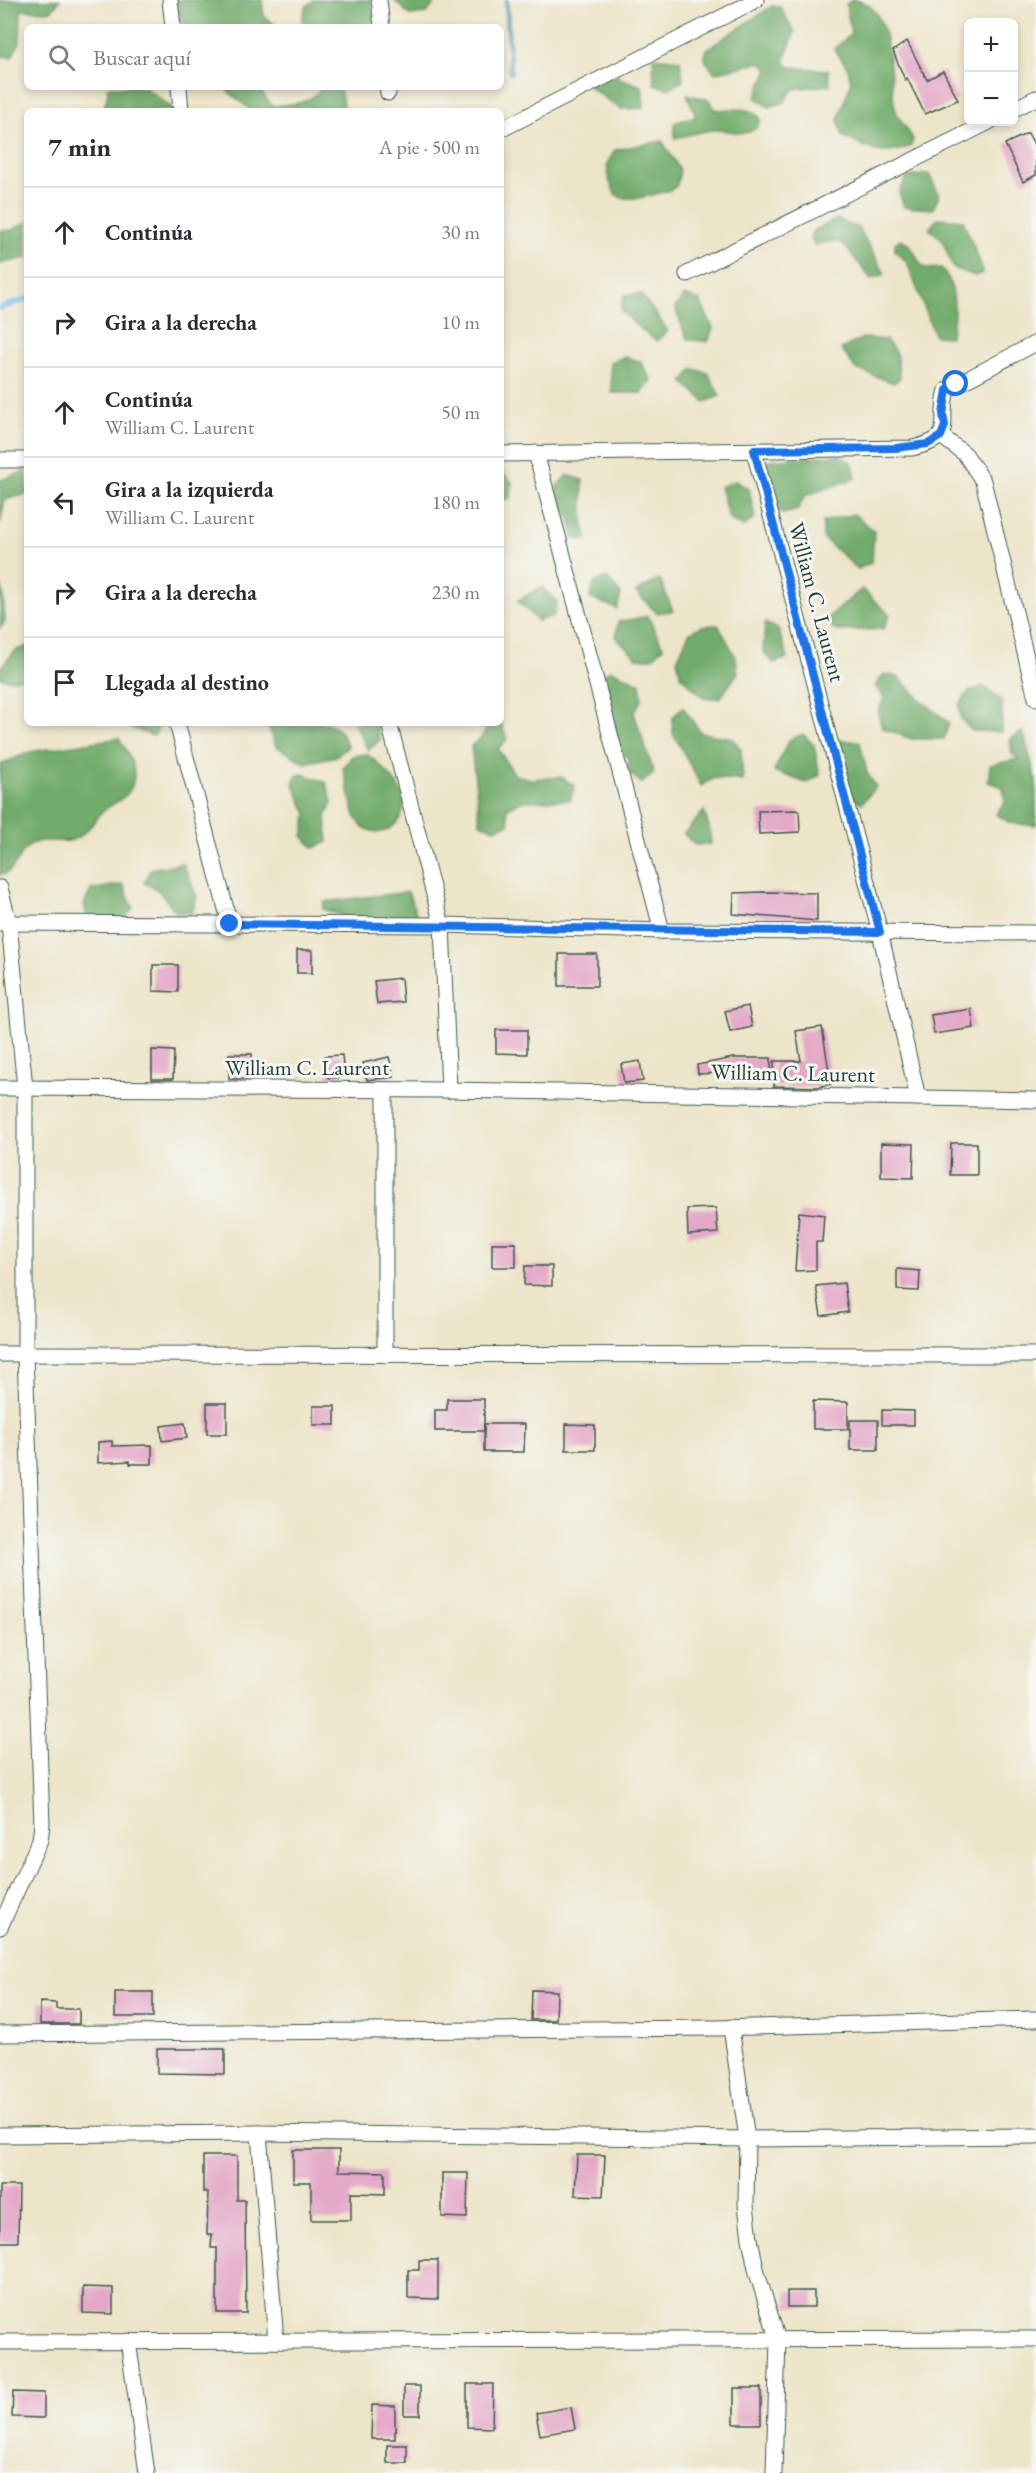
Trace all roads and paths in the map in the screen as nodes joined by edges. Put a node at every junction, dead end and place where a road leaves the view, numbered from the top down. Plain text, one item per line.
1 (170, 0) edge
2 (379, 0) edge
3 (756, 0) edge
4 (173, 24) edge
5 (381, 24) edge
6 (179, 90) edge
7 (1036, 98) edge
8 (1018, 107) edge
9 (181, 108) edge
10 (981, 126) edge
11 (504, 128) dead end
12 (687, 274) dead end
13 (1036, 343) edge
14 (941, 436) junction
15 (754, 450) junction
16 (536, 453) junction
17 (504, 454) edge
18 (0, 460) edge
19 (24, 460) edge
20 (1036, 698) edge
21 (178, 726) edge
22 (390, 726) edge
23 (0, 888) edge
24 (4, 923) edge
25 (230, 924) junction
26 (442, 925) junction
27 (662, 931) junction
28 (880, 932) junction
29 (1036, 933) edge
30 (0, 1088) edge
31 (25, 1088) junction
32 (385, 1090) junction
33 (449, 1090) junction
34 (918, 1098) junction
35 (1036, 1100) edge
36 (0, 1354) edge
37 (26, 1354) junction
38 (385, 1355) junction
39 (1036, 1355) edge
40 (0, 1928) edge
41 (1036, 2019) edge
42 (731, 2027) junction
43 (0, 2034) edge
44 (260, 2133) junction
45 (0, 2135) edge
46 (1036, 2136) edge
47 (747, 2139) junction
48 (1036, 2339) edge
49 (778, 2340) junction
50 (128, 2341) junction
51 (276, 2341) junction
52 (0, 2342) edge
53 (147, 2473) edge
54 (774, 2473) edge

1 - 4 street
2 - 5 street
3 - 11 street
6 - 9 street
7 - 8 street
10 - 12 street
13 - 14 street
14 - 15 street
14 - 20 street
15 - 16 street
15 - 28 street, William C. Laurent
16 - 17 street
16 - 27 street
18 - 19 street
21 - 25 street
22 - 26 street
23 - 24 street
24 - 25 street
24 - 31 street
25 - 26 street
26 - 27 street
26 - 33 street
27 - 28 street
28 - 29 street
28 - 34 street, William C. Laurent
30 - 31 street, William C. Laurent
31 - 32 street, William C. Laurent
31 - 37 street
32 - 33 street, William C. Laurent
32 - 38 street
33 - 34 street, William C. Laurent
34 - 35 street
36 - 37 street
37 - 38 street
37 - 40 street
38 - 39 street
41 - 42 street
42 - 43 street
42 - 47 street
44 - 45 street
44 - 47 street
44 - 51 street
46 - 47 street
47 - 49 street
48 - 49 street
49 - 51 street
49 - 54 street
50 - 51 street
50 - 52 street
50 - 53 street

